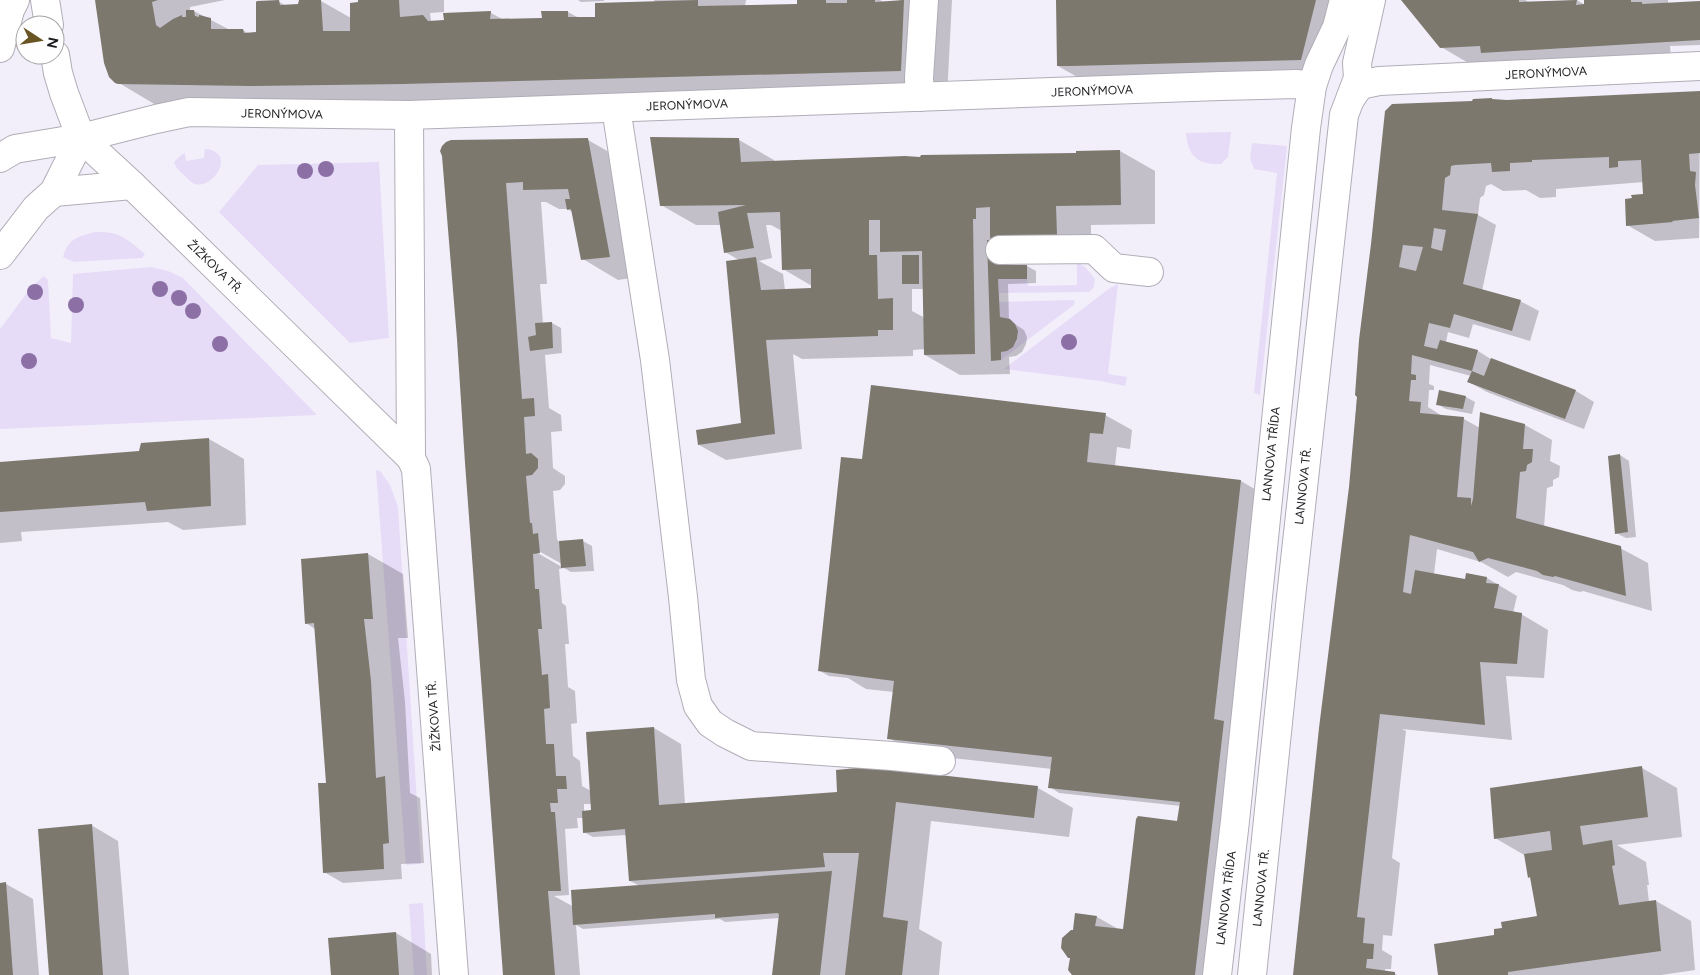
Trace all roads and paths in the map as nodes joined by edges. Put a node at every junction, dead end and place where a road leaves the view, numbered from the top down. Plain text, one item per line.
1 (15, 0) edge
2 (45, 0) edge
3 (924, 0) edge
4 (1344, 0) edge
5 (1371, 0) edge
6 (47, 15) edge
7 (1337, 27) junction
8 (0, 48) edge
9 (1359, 53) junction
10 (57, 65) edge
11 (1700, 66) edge
12 (1392, 80) junction
13 (1304, 85) junction
14 (920, 97) junction
15 (1351, 98) junction
16 (616, 108) junction
17 (408, 115) junction
18 (81, 138) junction
19 (0, 158) edge
20 (132, 185) junction
21 (54, 192) junction
22 (1000, 250) dead end
23 (0, 255) edge
24 (1149, 272) dead end
25 (412, 458) junction
26 (941, 761) dead end
27 (1224, 820) junction
28 (1267, 825) junction
29 (454, 975) edge
30 (1217, 975) edge
31 (1252, 975) edge

1 - 8 street
2 - 6 street
3 - 14 street
4 - 7 street
5 - 9 street, LANNOVA TŘ.
7 - 9 street
7 - 13 street, LANNOVA TŘÍDA
9 - 12 street
9 - 15 street, LANNOVA TŘ.
10 - 18 street, ŽIŽKOVA TŘ.
11 - 12 street, JERONÝMOVA
12 - 15 street
13 - 14 street, JERONÝMOVA
13 - 27 street, LANNOVA TŘÍDA
14 - 16 street, JERONÝMOVA
15 - 28 street, LANNOVA TŘ.
16 - 17 street, JERONÝMOVA
16 - 26 street
17 - 18 street, JERONÝMOVA
17 - 25 street, ŽIŽKOVA TŘ.
18 - 19 street, JERONÝMOVA
18 - 20 street, ŽIŽKOVA TŘ.
18 - 21 street
20 - 21 street
20 - 25 street, ŽIŽKOVA TŘ.
21 - 23 street
22 - 24 street
25 - 29 street, ŽIŽKOVA TŘ.
27 - 28 street
27 - 30 street, LANNOVA TŘÍDA
28 - 31 street, LANNOVA TŘ.

